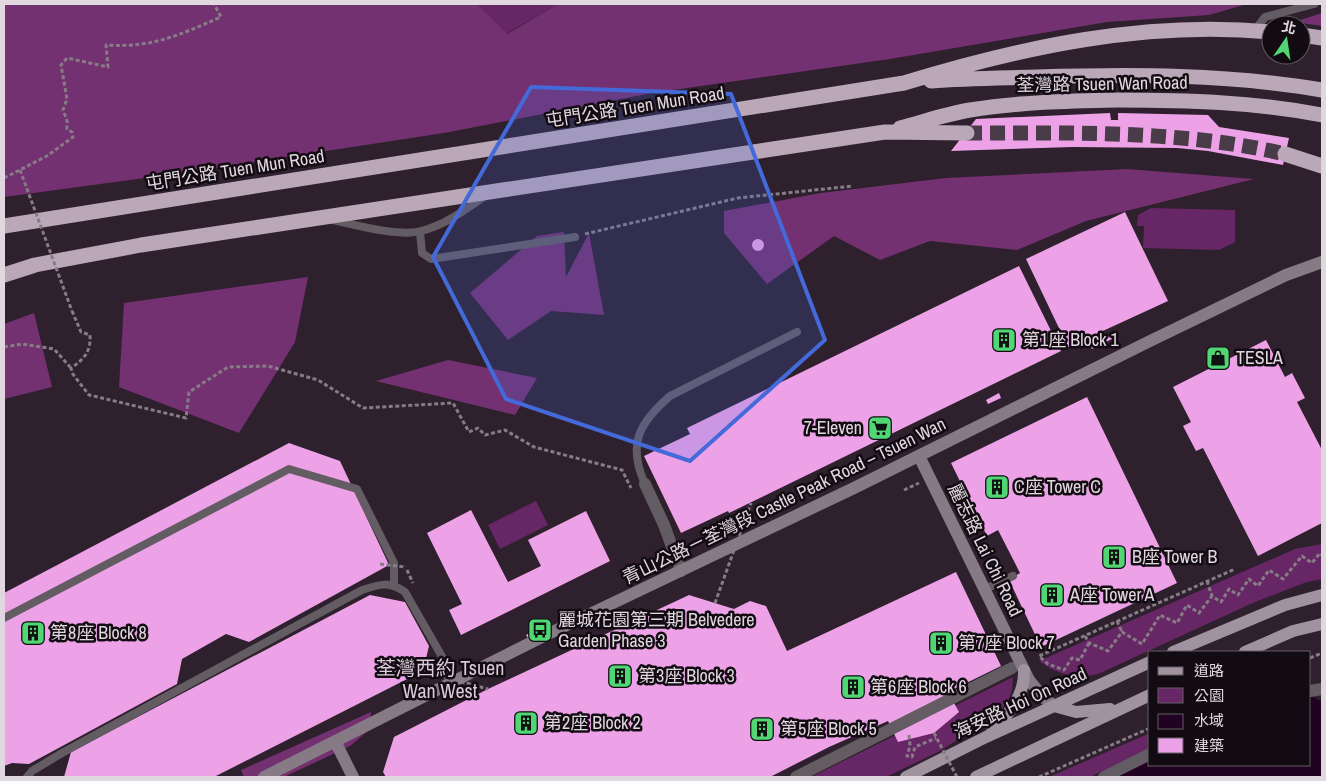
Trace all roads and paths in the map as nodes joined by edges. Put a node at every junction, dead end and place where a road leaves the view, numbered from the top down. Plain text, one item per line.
1 (214, 4) edge
2 (1314, 4) edge
3 (1256, 30) junction
4 (1261, 31) edge
5 (904, 83) junction
6 (1322, 90) edge
7 (1322, 115) edge
8 (885, 132) junction
9 (967, 133) tunnel mouth
10 (1285, 154) tunnel mouth
11 (1320, 165) edge
12 (20, 170) junction
13 (4, 178) edge
14 (853, 186) dead end
15 (489, 193) junction
16 (326, 218) junction
17 (4, 226) edge
18 (420, 232) junction
19 (575, 237) joint
20 (1322, 262) edge
21 (4, 275) edge
22 (797, 332) dead end
23 (4, 347) edge
24 (71, 368) junction
25 (919, 456) junction
26 (645, 484) joint
27 (632, 490) dead end
28 (751, 503) dead end
29 (1322, 555) edge
30 (380, 564) dead end
31 (406, 568) dead end
32 (1235, 569) dead end
33 (682, 571) junction
34 (1013, 576) dead end
35 (1207, 581) junction
36 (394, 585) junction
37 (985, 590) junction
38 (1322, 595) edge
39 (1212, 596) junction
40 (716, 603) dead end
41 (4, 618) edge
42 (1117, 621) junction
43 (1322, 624) edge
44 (1122, 632) junction
45 (1085, 636) junction
46 (1089, 643) junction
47 (1174, 651) edge
48 (1247, 651) edge
49 (1148, 663) edge
50 (1018, 669) junction
51 (423, 671) dead end
52 (456, 681) junction
53 (488, 689) dead end
54 (1148, 696) edge
55 (1054, 706) junction
56 (1124, 706) junction
57 (1148, 729) edge
58 (934, 733) dead end
59 (986, 737) junction
60 (936, 738) junction
61 (335, 742) junction
62 (910, 746) dead end
63 (1148, 755) edge
64 (27, 777) edge
65 (264, 777) edge
66 (353, 777) edge
67 (796, 777) edge
68 (906, 777) edge
69 (957, 777) edge
70 (976, 777) edge
71 (1039, 777) edge
72 (1104, 777) edge

1 - 12 path
2 - 3 lane
3 - 4 highway, 屯門公路 Tuen Mun Road
3 - 5 highway, 屯門公路 Tuen Mun Road
5 - 6 highway, 荃灣路 Tsuen Wan Road
5 - 17 highway, 屯門公路 Tuen Mun Road
7 - 8 highway, 荃灣路 Tsuen Wan Road
8 - 9 highway
8 - 15 highway
10 - 11 highway
12 - 13 path
12 - 24 path, bridge
14 - 19 path
15 - 16 highway
15 - 18 lane
16 - 18 lane
16 - 21 highway
18 - 19 lane
20 - 25 street, 青山公路－荃灣段 Castle Peak Road – Tsuen Wan
22 - 26 lane
23 - 24 path
24 - 27 path
25 - 33 street, 青山公路－荃灣段 Castle Peak Road – Tsuen Wan
25 - 37 street, 麗志路 Lai Chi Road
26 - 33 street
28 - 40 path, bridge
29 - 39 path
30 - 31 path, bridge
32 - 35 path
33 - 52 street, 青山公路－荃灣段 Castle Peak Road – Tsuen Wan
34 - 37 lane
35 - 39 path
35 - 42 path
36 - 41 lane
36 - 52 lane
36 - 64 lane
37 - 50 street, 麗志路 Lai Chi Road
38 - 47 main road
39 - 44 path
42 - 44 path
42 - 45 path
43 - 48 main road
44 - 46 path
45 - 46 path
45 - 46 path
49 - 55 main road, 海安路 Hoi On Road
50 - 55 street, 麗志路 Lai Chi Road
50 - 59 main road
50 - 67 street
51 - 53 path, bridge
52 - 61 street, 青山公路－荃灣段 Castle Peak Road – Tsuen Wan
54 - 56 main road
55 - 56 main road
55 - 59 main road, 海安路 Hoi On Road
56 - 70 main road
57 - 71 path
58 - 60 path, bridge
59 - 68 main road, 海安路 Hoi On Road
60 - 62 path
60 - 69 path, bridge
61 - 65 street, 青山公路－荃灣段 Castle Peak Road – Tsuen Wan
61 - 66 street
63 - 72 street

